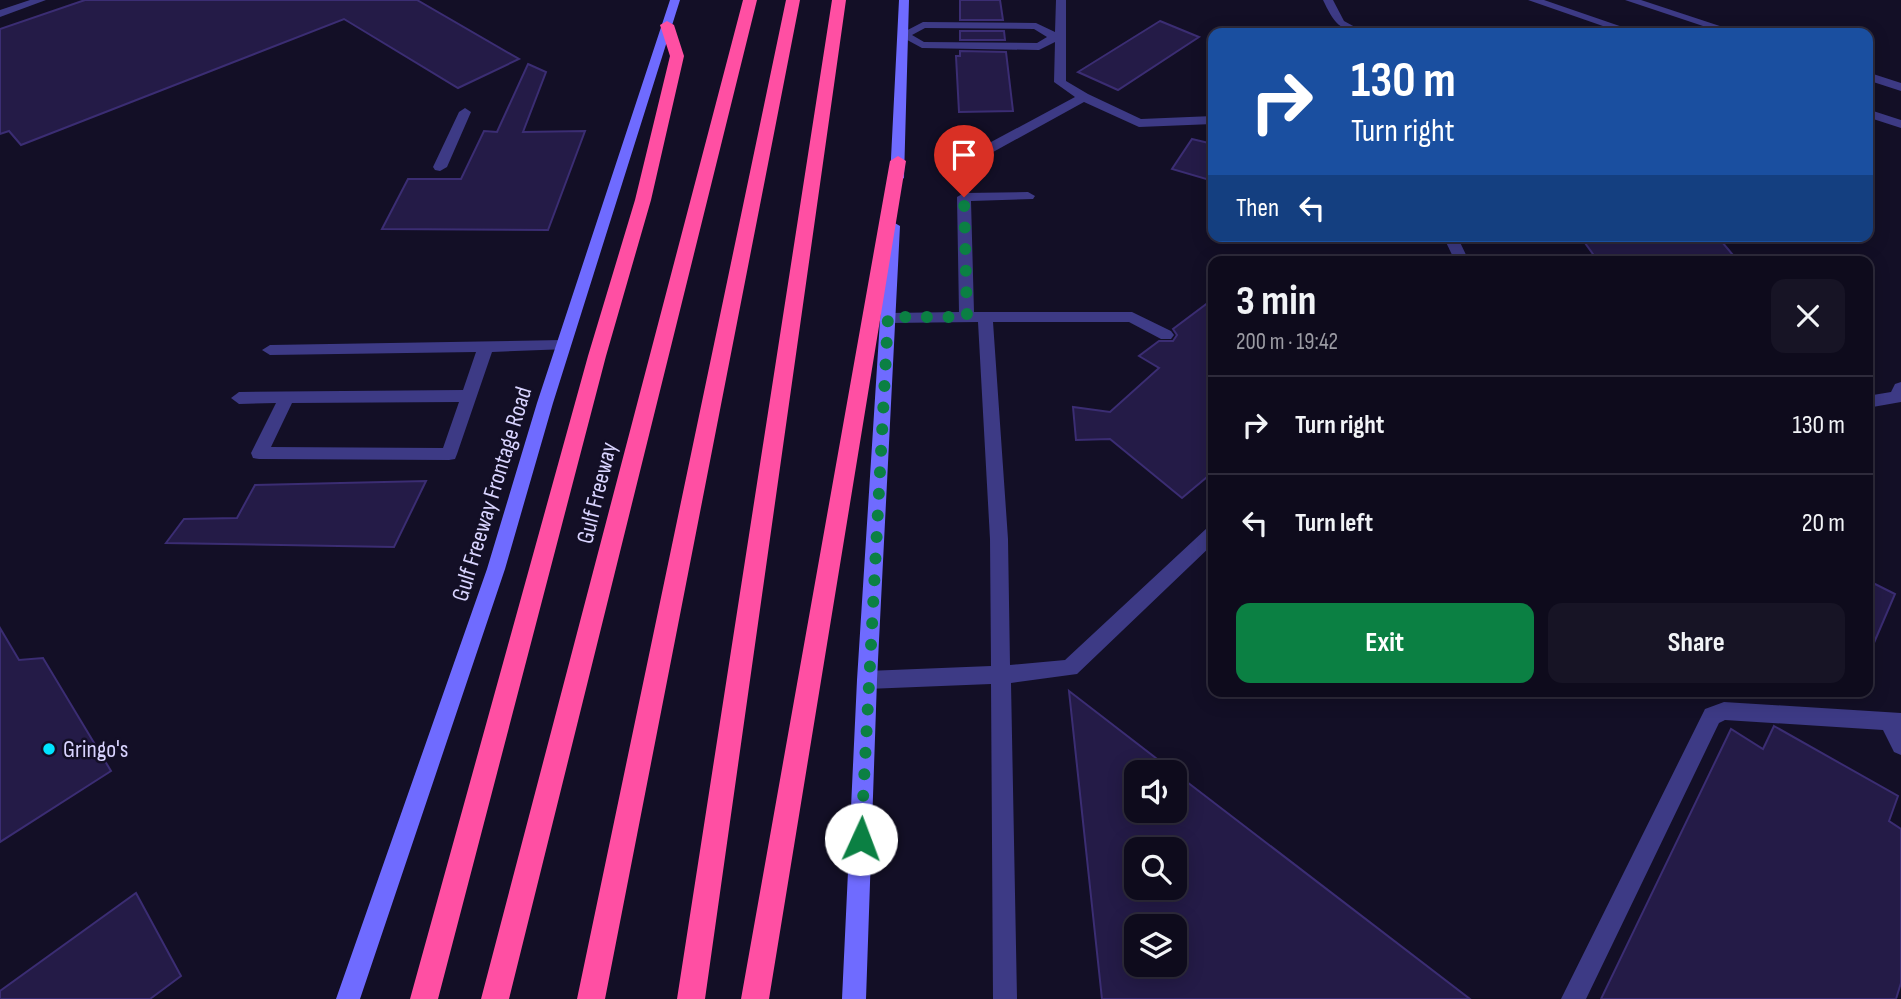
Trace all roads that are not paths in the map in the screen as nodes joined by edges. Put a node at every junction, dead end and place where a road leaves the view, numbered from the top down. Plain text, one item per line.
1 (41, 0) edge
2 (675, 0) edge
3 (750, 0) edge
4 (793, 0) edge
5 (839, 0) edge
6 (904, 0) edge
7 (1061, 0) edge
8 (1328, 0) edge
9 (1533, 0) edge
10 (1630, 0) edge
11 (0, 14) edge
12 (667, 25) junction
13 (1350, 28) edge
14 (1619, 28) edge
15 (1718, 28) edge
16 (904, 35) junction
17 (1058, 37) junction
18 (1873, 78) edge
19 (1901, 87) edge
20 (1084, 97) junction
21 (465, 112) dead end
22 (1873, 115) edge
23 (1208, 120) edge
24 (1901, 124) edge
25 (971, 159) dead end
26 (898, 161) junction
27 (440, 167) dead end
28 (1028, 196) dead end
29 (888, 317) junction
30 (976, 317) junction
31 (1166, 335) dead end
32 (563, 345) junction
33 (486, 346) junction
34 (270, 350) dead end
35 (1901, 388) edge
36 (469, 396) junction
37 (287, 397) junction
38 (239, 398) dead end
39 (1873, 401) edge
40 (1208, 538) edge
41 (999, 675) junction
42 (867, 680) junction
43 (1895, 722) edge
44 (1901, 745) edge
45 (348, 999) edge
46 (424, 999) edge
47 (495, 999) edge
48 (591, 999) edge
49 (691, 999) edge
50 (755, 999) edge
51 (855, 999) edge
52 (1005, 999) edge
53 (1573, 999) edge

1 - 11 street
2 - 12 main road, Gulf Freeway Frontage Road
3 - 47 highway, Gulf Freeway
4 - 48 highway
5 - 49 highway
6 - 16 main road
7 - 17 street
8 - 13 street
9 - 14 street
10 - 15 street
12 - 32 main road, Gulf Freeway Frontage Road
12 - 46 highway
16 - 17 street
16 - 17 street
16 - 26 main road
17 - 20 street
18 - 19 street
20 - 23 street
20 - 25 street
21 - 27 street
22 - 24 street
26 - 29 main road
26 - 50 highway
28 - 30 street
29 - 30 street
29 - 42 main road
30 - 31 street
30 - 41 street
32 - 33 street
32 - 45 main road, Gulf Freeway Frontage Road
33 - 34 street
33 - 36 street
35 - 39 street
36 - 37 street
36 - 37 street
37 - 38 street
40 - 41 street
41 - 42 street
41 - 52 street
42 - 51 main road
43 - 44 street
43 - 53 street

